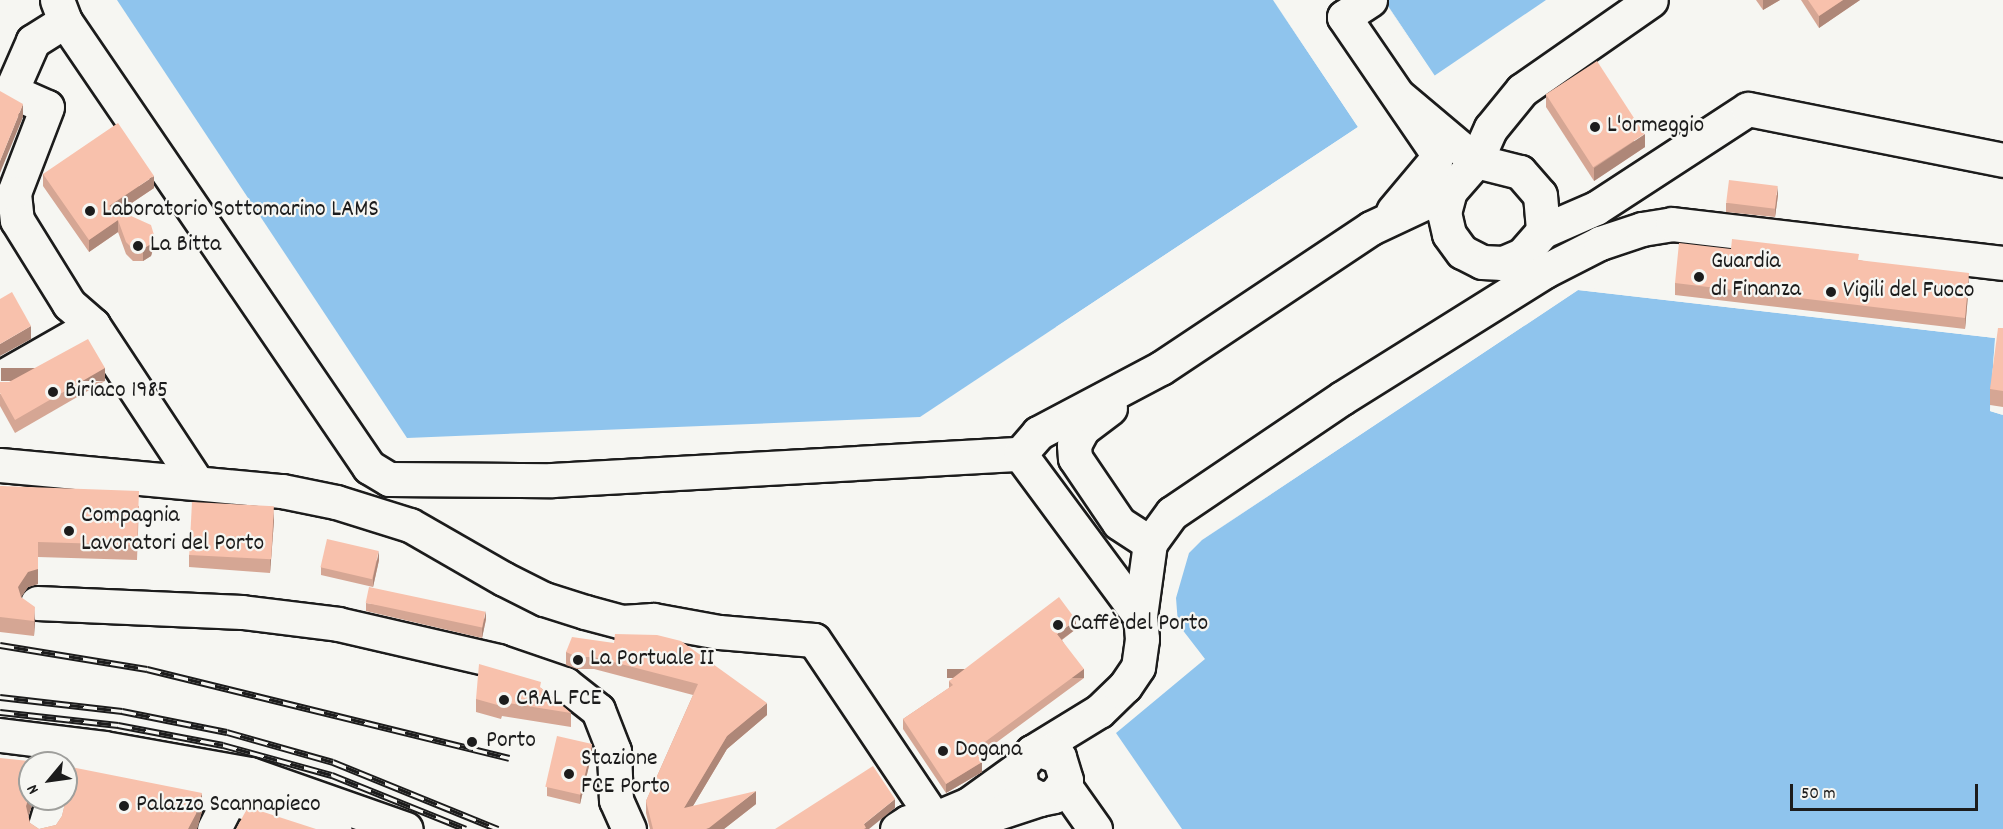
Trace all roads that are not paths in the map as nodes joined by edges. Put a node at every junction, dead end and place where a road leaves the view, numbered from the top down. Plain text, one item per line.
1 (1370, 0) edge
2 (1651, 0) edge
3 (61, 11) edge
4 (1522, 90) junction
5 (1400, 97) junction
6 (2003, 160) edge
7 (1476, 161) junction
8 (1520, 172) junction
9 (1450, 191) junction
10 (1384, 220) junction
11 (1543, 220) junction
12 (1600, 243) junction
13 (1503, 263) junction
14 (2003, 263) edge
15 (93, 326) junction
16 (1392, 367) junction
17 (1161, 368) junction
18 (0, 378) edge
19 (1020, 454) junction
20 (0, 465) edge
21 (389, 479) junction
22 (197, 483) junction
23 (410, 525) junction
24 (1150, 543) junction
25 (37, 603) dead end
26 (1140, 616) junction
27 (1099, 711) junction
28 (0, 735) edge
29 (0, 756) edge
30 (18, 758) edge
31 (1025, 760) junction
32 (78, 767) edge
33 (1054, 789) junction
34 (230, 798) junction
35 (50, 811) edge
36 (939, 824) edge
37 (44, 829) edge
38 (214, 829) edge
39 (334, 829) edge
40 (406, 829) edge
41 (629, 829) edge
42 (897, 829) edge
43 (971, 829) edge
44 (1067, 829) edge
45 (1095, 829) edge

1 - 5 main road
2 - 4 main road
3 - 15 main road
3 - 21 main road
4 - 7 main road
4 - 8 main road
5 - 7 main road
5 - 10 main road
6 - 11 main road
7 - 8 main road
7 - 9 main road
8 - 11 main road
9 - 10 main road
9 - 13 main road
10 - 17 main road
11 - 12 main road
11 - 13 main road
12 - 14 main road
12 - 16 main road
13 - 16 main road
15 - 18 main road
15 - 22 main road
16 - 24 main road
17 - 19 main road
17 - 24 main road
19 - 21 main road
19 - 26 main road
20 - 22 main road
21 - 23 main road
22 - 23 main road
23 - 36 main road
24 - 26 main road
25 - 41 main road
26 - 27 main road
27 - 31 main road
27 - 33 main road
28 - 40 main road
29 - 30 main road
31 - 33 main road
31 - 36 main road
32 - 34 main road
33 - 43 main road
33 - 44 main road
33 - 45 main road
34 - 38 main road
34 - 39 main road
35 - 37 main road
36 - 42 main road

